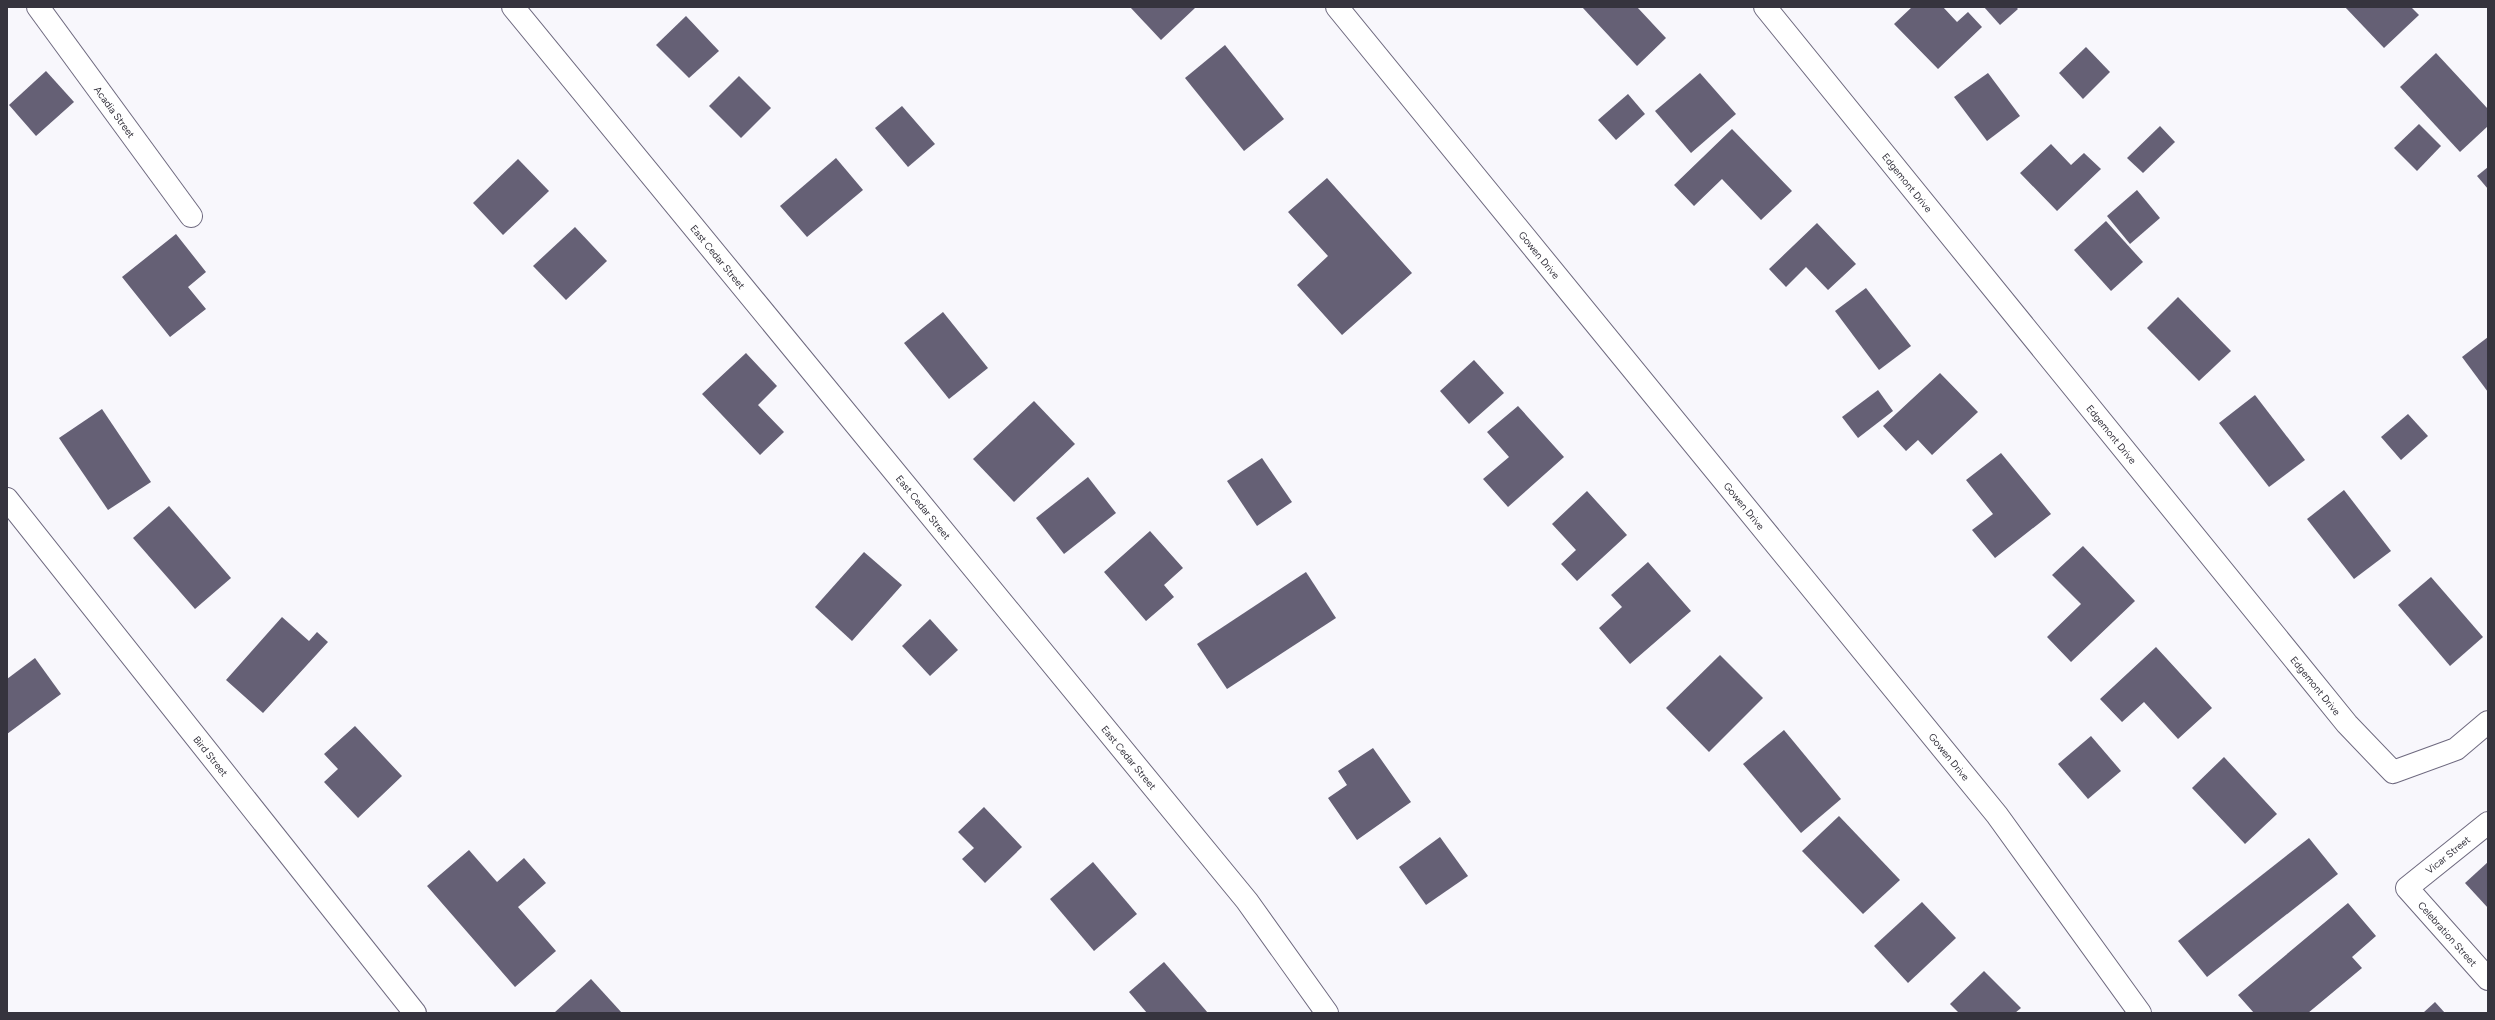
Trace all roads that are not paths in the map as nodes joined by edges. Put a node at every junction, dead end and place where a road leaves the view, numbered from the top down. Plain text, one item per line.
1 (38, 7) edge
2 (513, 7) edge
3 (1337, 7) edge
4 (1765, 7) edge
5 (191, 216) dead end
6 (7, 499) edge
7 (2488, 722) edge
8 (2488, 823) edge
9 (2407, 888) joint
10 (2488, 979) edge
11 (415, 1013) edge
12 (1327, 1013) edge
13 (2140, 1013) edge

1 - 5 street, Acadia Street
2 - 12 street, East Cedar Street
3 - 13 street, Gowen Drive
4 - 7 street, Edgemont Drive
6 - 11 street, Bird Street
8 - 9 street, Vicar Street
9 - 10 street, Celebration Street

